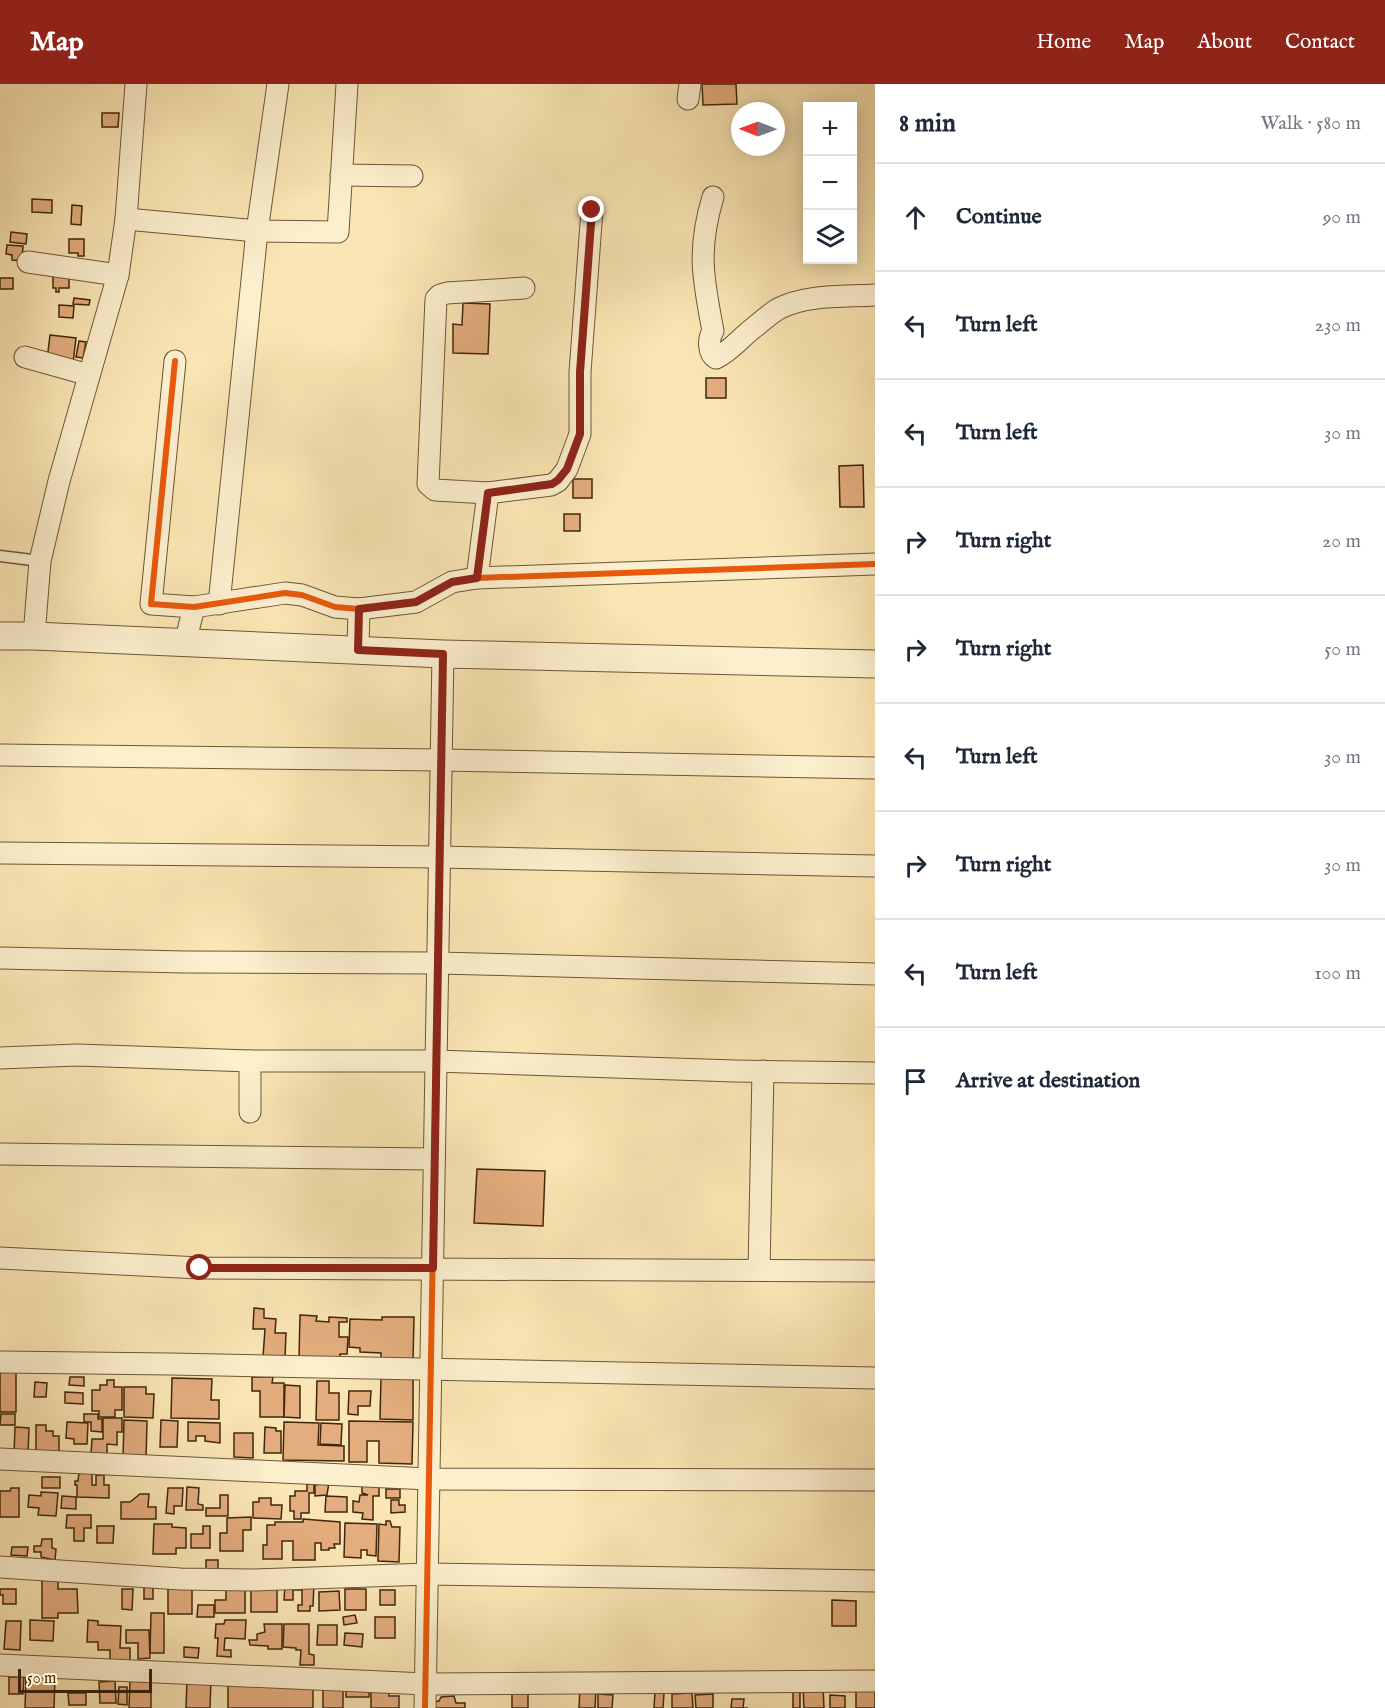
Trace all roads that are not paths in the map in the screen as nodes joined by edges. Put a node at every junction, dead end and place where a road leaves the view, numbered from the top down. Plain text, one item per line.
1 (136, 84) edge
2 (278, 84) edge
3 (347, 84) edge
4 (342, 175) junction
5 (412, 176) dead end
6 (713, 197) dead end
7 (592, 210) dead end
8 (126, 219) junction
9 (257, 231) junction
10 (28, 262) dead end
11 (117, 275) junction
12 (524, 288) dead end
13 (875, 295) edge
14 (25, 357) dead end
15 (175, 361) dead end
16 (89, 375) junction
17 (488, 493) junction
18 (0, 556) edge
19 (40, 561) junction
20 (875, 564) edge
21 (477, 578) junction
22 (219, 604) junction
23 (194, 607) junction
24 (359, 609) junction
25 (0, 636) edge
26 (34, 636) junction
27 (185, 643) junction
28 (358, 650) junction
29 (443, 654) junction
30 (875, 664) edge
31 (0, 755) edge
32 (441, 760) junction
33 (875, 768) edge
34 (0, 853) edge
35 (439, 857) junction
36 (875, 866) edge
37 (0, 958) edge
38 (438, 963) junction
39 (875, 974) edge
40 (0, 1058) edge
41 (250, 1061) junction
42 (436, 1061) junction
43 (764, 1071) junction
44 (875, 1073) edge
45 (250, 1112) dead end
46 (0, 1154) edge
47 (434, 1159) junction
48 (0, 1258) edge
49 (433, 1268) junction
50 (759, 1270) junction
51 (875, 1271) edge
52 (0, 1362) edge
53 (431, 1369) junction
54 (875, 1378) edge
55 (0, 1459) edge
56 (429, 1479) junction
57 (875, 1480) edge
58 (0, 1567) edge
59 (428, 1575) junction
60 (875, 1581) edge
61 (0, 1665) edge
62 (875, 1681) edge
63 (426, 1684) junction
64 (425, 1708) edge

1 - 8 street
2 - 9 street
3 - 4 street
4 - 5 street
4 - 9 street
6 - 13 street
7 - 17 street
8 - 9 street
8 - 11 street
9 - 22 street
10 - 11 street
11 - 16 street
12 - 17 street
14 - 16 street
15 - 23 street
16 - 19 street
17 - 21 street
18 - 19 lane
19 - 26 street
20 - 21 street
21 - 24 street
22 - 23 street
22 - 24 street
23 - 27 street
24 - 28 street
25 - 26 street
26 - 27 street
27 - 28 street
28 - 29 street
29 - 30 street
29 - 32 street
31 - 32 street
32 - 33 street
32 - 35 street
34 - 35 street
35 - 36 street
35 - 38 street
37 - 38 street
38 - 39 street
38 - 42 street
40 - 41 street
41 - 42 street
41 - 45 street
42 - 43 street
42 - 47 street
43 - 44 street
43 - 50 street
46 - 47 street
47 - 49 street
48 - 49 street
49 - 50 street
49 - 53 street
50 - 51 street
52 - 53 street
53 - 54 street
53 - 56 street
55 - 56 street
56 - 57 street
56 - 59 street
58 - 59 street
59 - 60 street
59 - 63 street
61 - 63 street
62 - 63 street
63 - 64 street

